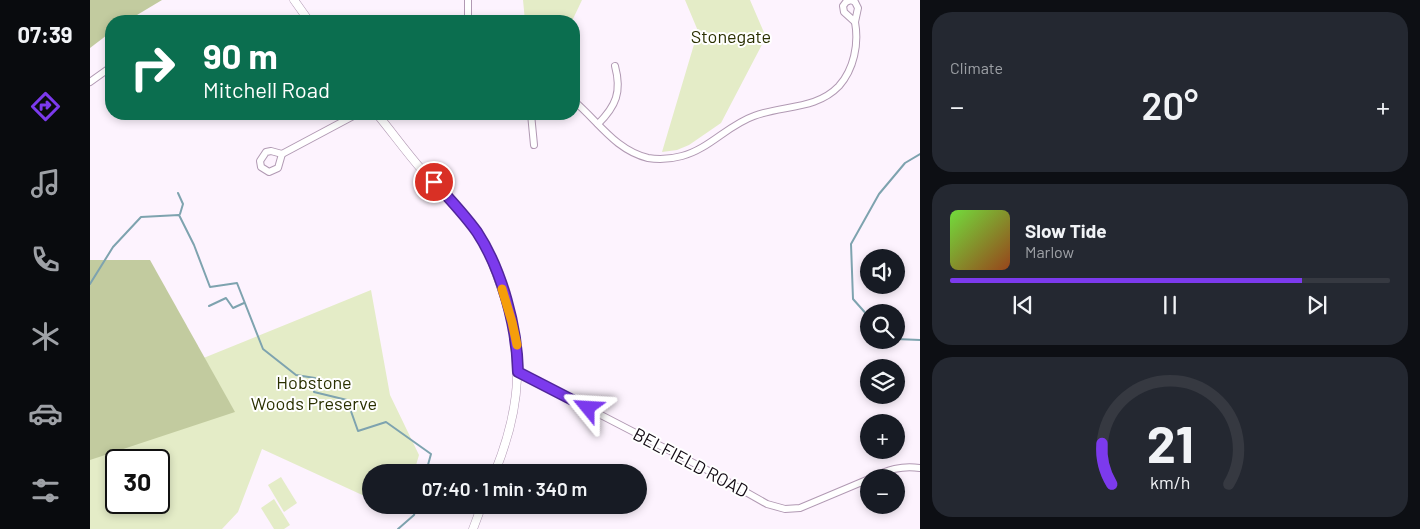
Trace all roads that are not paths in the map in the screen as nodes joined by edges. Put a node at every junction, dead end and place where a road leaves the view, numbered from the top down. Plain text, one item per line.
1 (294, 0) edge
2 (468, 0) edge
3 (305, 15) edge
4 (468, 15) edge
5 (855, 22) dead end
6 (615, 66) dead end
7 (105, 71) edge
8 (90, 82) edge
9 (580, 107) edge
10 (346, 120) edge
11 (382, 120) edge
12 (532, 120) edge
13 (598, 124) junction
14 (534, 145) dead end
15 (282, 154) dead end
16 (518, 372) junction
17 (498, 464) edge
18 (920, 468) edge
19 (894, 469) edge
20 (860, 482) edge
21 (479, 514) edge
22 (473, 529) edge

1 - 3 street
2 - 4 street
5 - 13 street
6 - 13 street
7 - 8 street
9 - 13 street
10 - 15 street
11 - 16 street
12 - 14 street
16 - 17 street
16 - 20 street, BELFIELD ROAD
18 - 19 street, BELFIELD ROAD
21 - 22 street

